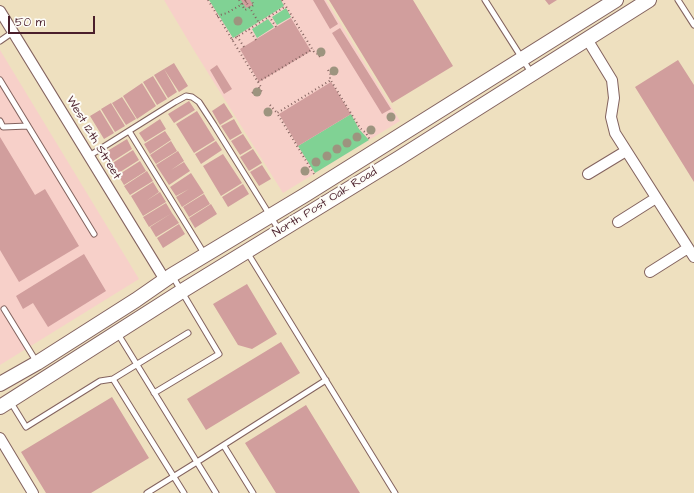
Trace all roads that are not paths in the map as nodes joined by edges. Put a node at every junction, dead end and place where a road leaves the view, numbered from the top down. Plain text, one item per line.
1 (485, 0) edge
2 (616, 0) edge
3 (649, 0) edge
4 (678, 0) edge
5 (0, 11) edge
6 (694, 25) edge
7 (13, 32) junction
8 (587, 39) junction
9 (0, 41) edge
10 (522, 58) junction
11 (532, 74) junction
12 (0, 80) edge
13 (0, 121) edge
14 (28, 126) junction
15 (129, 131) junction
16 (626, 151) junction
17 (89, 156) junction
18 (588, 174) dead end
19 (656, 198) junction
20 (270, 216) junction
21 (618, 222) dead end
22 (279, 231) junction
23 (94, 234) dead end
24 (247, 251) junction
25 (691, 252) edge
26 (205, 254) junction
27 (650, 272) dead end
28 (168, 277) junction
29 (182, 291) junction
30 (4, 309) dead end
31 (117, 333) junction
32 (188, 333) dead end
33 (37, 363) junction
34 (137, 364) junction
35 (114, 379) junction
36 (326, 380) junction
37 (0, 384) edge
38 (154, 393) junction
39 (5, 404) edge
40 (0, 438) edge
41 (224, 446) junction
42 (197, 462) junction
43 (174, 476) junction
44 (33, 493) edge
45 (147, 493) edge
46 (184, 493) edge
47 (216, 493) edge
48 (253, 493) edge
49 (395, 493) edge

1 - 10 lane
2 - 10 main road, North Post Oak Road
3 - 8 main road, North Post Oak Road
4 - 6 lane
5 - 7 street, West 12th Street
7 - 9 lane
7 - 17 street, West 12th Street
8 - 11 main road, North Post Oak Road
8 - 16 street
10 - 11 lane
10 - 20 main road, North Post Oak Road
11 - 22 main road, North Post Oak Road
12 - 14 lane
13 - 14 lane
14 - 23 lane
15 - 17 lane
15 - 20 lane
15 - 26 lane
16 - 18 street
16 - 19 street
17 - 28 street, West 12th Street
19 - 21 street
19 - 25 street
20 - 22 lane
20 - 26 main road, North Post Oak Road
22 - 24 main road, North Post Oak Road
24 - 29 main road, North Post Oak Road
24 - 36 lane
25 - 27 street
26 - 28 main road, North Post Oak Road
28 - 29 lane
28 - 33 main road, North Post Oak Road
29 - 31 main road, North Post Oak Road
29 - 38 lane
30 - 33 lane
31 - 34 lane
31 - 39 main road, North Post Oak Road
32 - 34 lane
33 - 37 main road, North Post Oak Road
34 - 35 lane
34 - 38 lane
35 - 39 lane
35 - 43 lane
36 - 41 lane
36 - 49 lane
38 - 42 lane
40 - 44 street
41 - 42 lane
41 - 48 lane
42 - 43 lane
42 - 47 lane
43 - 45 lane
43 - 46 lane

